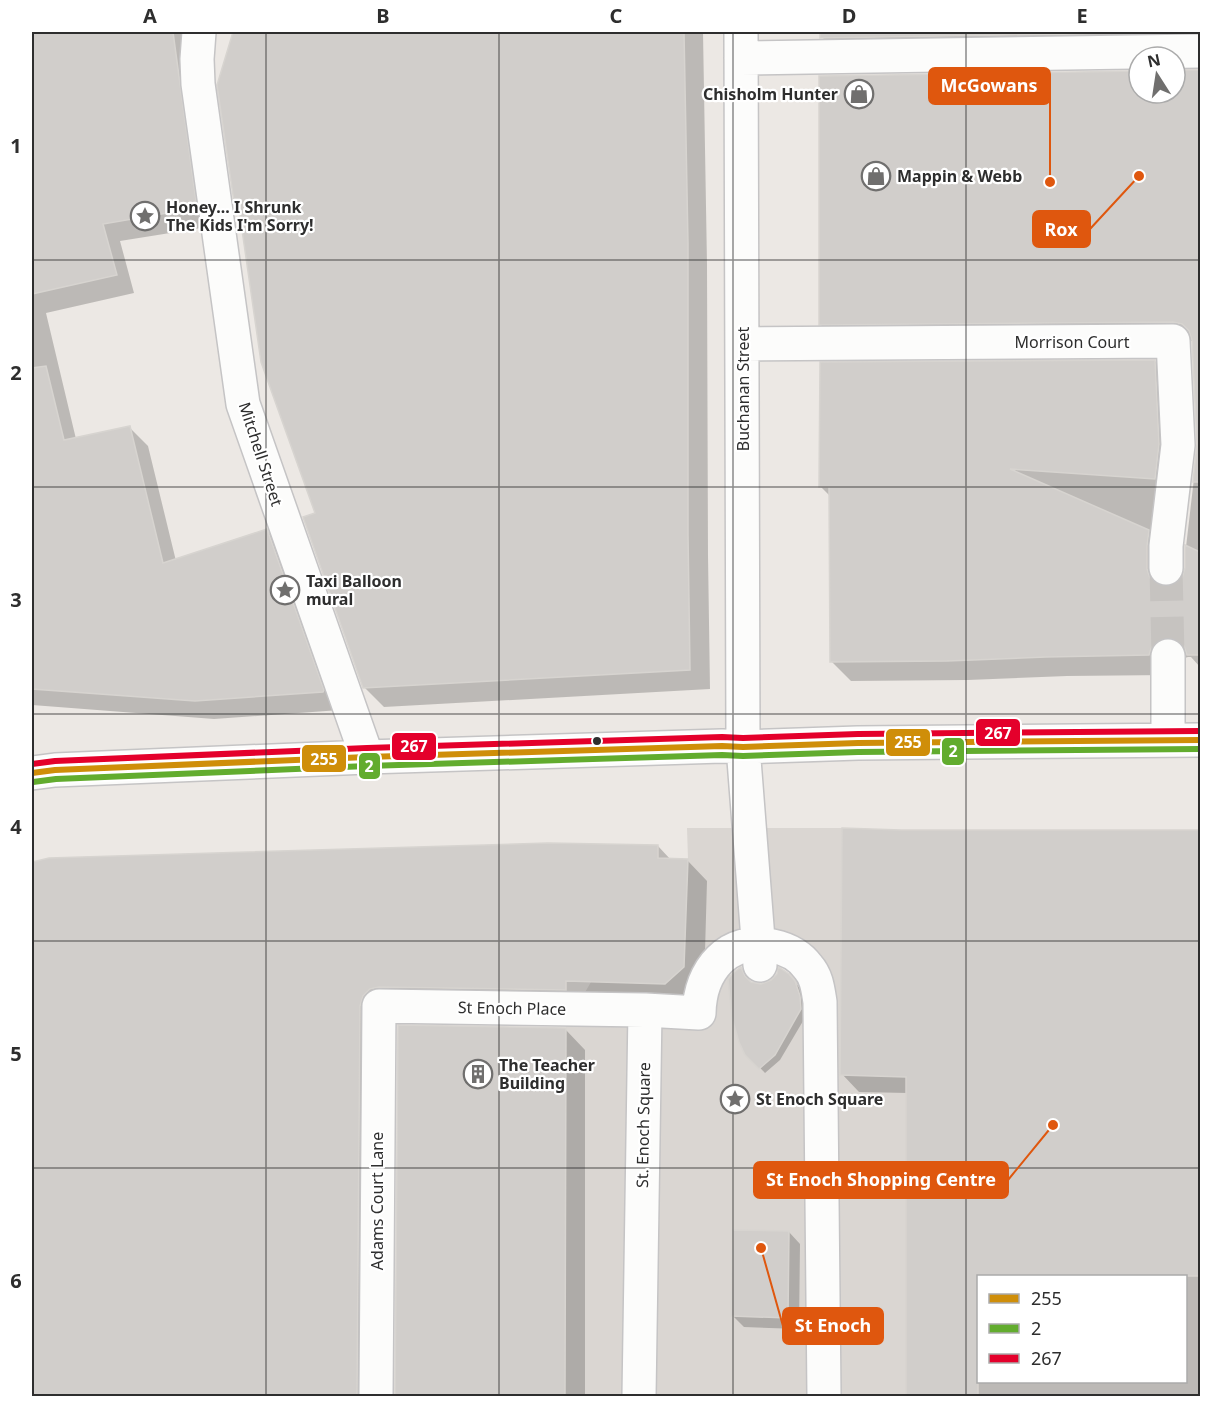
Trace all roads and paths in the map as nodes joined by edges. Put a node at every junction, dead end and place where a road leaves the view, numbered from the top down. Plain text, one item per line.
1 (199, 32) edge
2 (741, 45) edge
3 (1200, 51) edge
4 (743, 344) junction
5 (1166, 568) tunnel mouth
6 (1168, 656) tunnel mouth
7 (1168, 740) junction
8 (1200, 740) edge
9 (743, 747) junction
10 (367, 757) junction
11 (32, 773) edge
12 (759, 954) junction
13 (379, 1006) joint
14 (645, 1010) junction
15 (376, 1396) edge
16 (639, 1396) edge
17 (824, 1396) edge

1 - 10 street, Mitchell Street
2 - 3 street
2 - 4 street, Buchanan Street
4 - 5 street, Morrison Court
4 - 9 street, Buchanan Street
6 - 7 street
7 - 8 street
7 - 9 street
9 - 10 street
9 - 12 street
10 - 11 street
12 - 14 street
12 - 17 street
13 - 14 street, St Enoch Place
13 - 15 street, Adams Court Lane
14 - 16 street, St. Enoch Square

